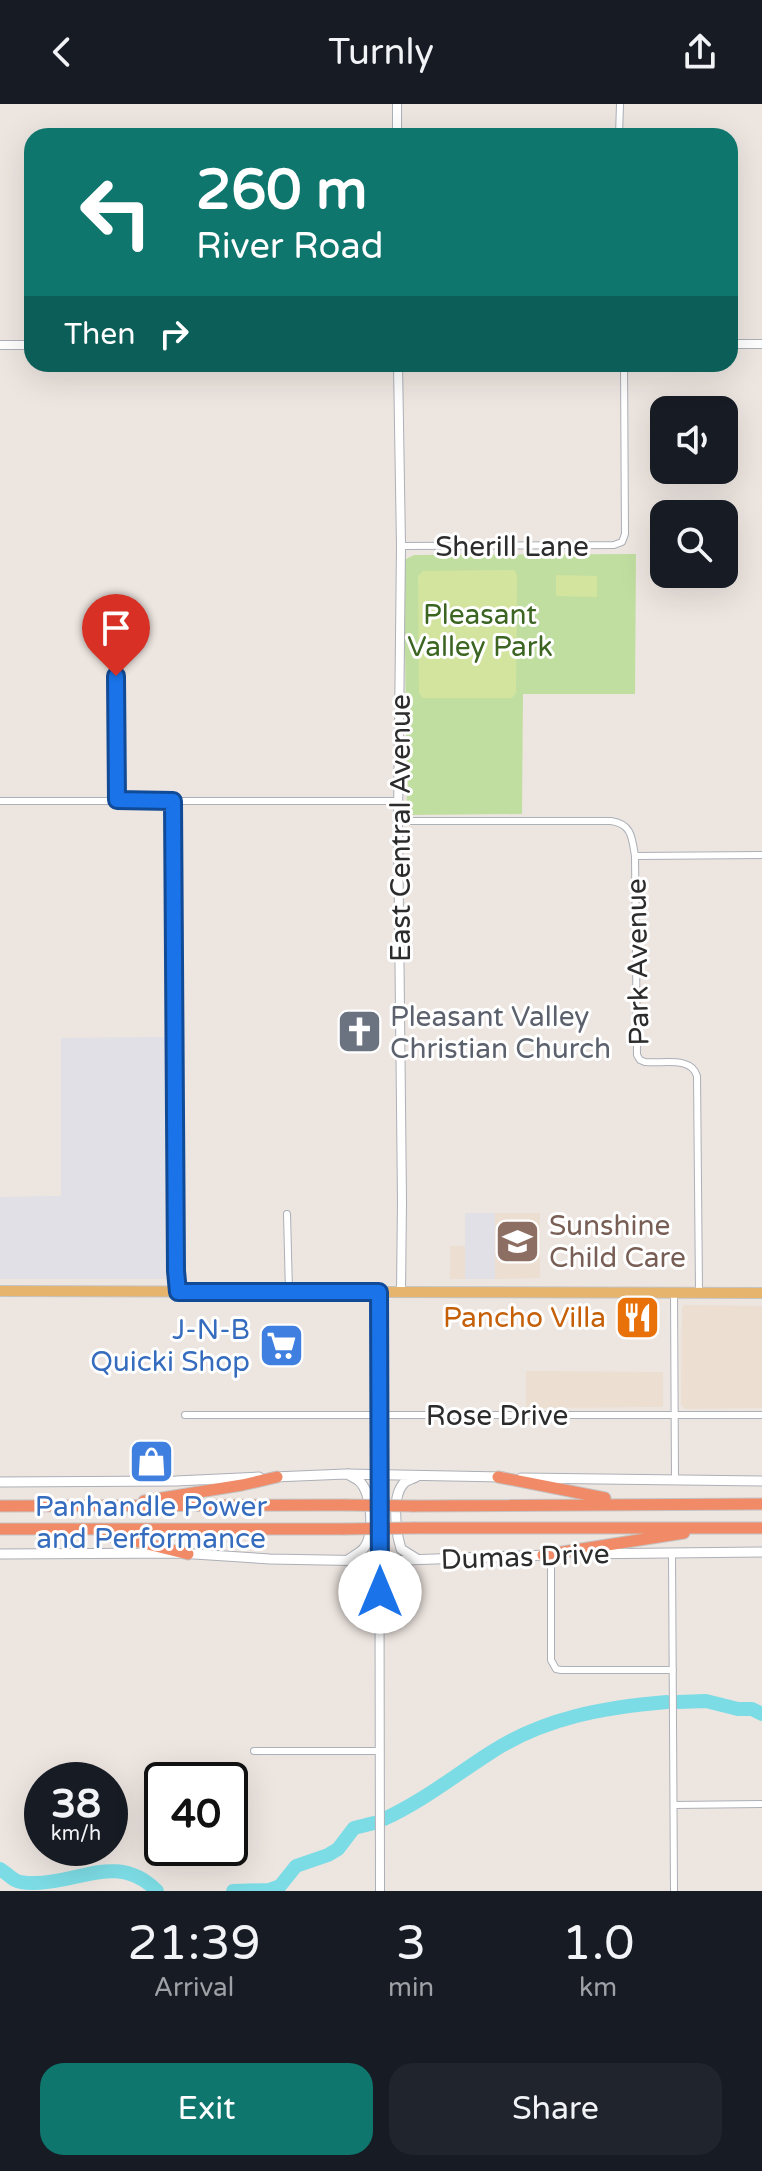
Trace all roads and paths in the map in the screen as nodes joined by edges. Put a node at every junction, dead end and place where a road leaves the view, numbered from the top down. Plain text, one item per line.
1 (397, 104) edge
2 (620, 104) edge
3 (397, 128) edge
4 (619, 128) edge
5 (738, 344) edge
6 (762, 344) edge
7 (0, 345) edge
8 (24, 345) edge
9 (398, 372) edge
10 (624, 372) edge
11 (401, 546) junction
12 (116, 676) dead end
13 (117, 800) junction
14 (0, 801) edge
15 (173, 801) junction
16 (399, 801) junction
17 (398, 821) junction
18 (762, 855) edge
19 (635, 856) junction
20 (287, 1214) dead end
21 (0, 1291) edge
22 (178, 1292) junction
23 (289, 1292) junction
24 (379, 1292) junction
25 (401, 1292) junction
26 (674, 1292) junction
27 (699, 1292) junction
28 (762, 1293) edge
29 (185, 1415) dead end
30 (379, 1415) junction
31 (675, 1415) junction
32 (762, 1415) edge
33 (346, 1474) junction
34 (380, 1474) junction
35 (419, 1475) junction
36 (277, 1477) junction
37 (498, 1477) junction
38 (675, 1481) junction
39 (762, 1481) edge
40 (0, 1482) edge
41 (681, 1504) junction
42 (762, 1504) edge
43 (0, 1506) edge
44 (100, 1507) junction
45 (719, 1528) junction
46 (762, 1528) edge
47 (0, 1529) edge
48 (28, 1529) junction
49 (762, 1552) edge
50 (672, 1553) junction
51 (0, 1554) edge
52 (188, 1554) junction
53 (547, 1555) junction
54 (348, 1560) junction
55 (418, 1560) junction
56 (380, 1561) junction
57 (673, 1670) junction
58 (254, 1751) dead end
59 (380, 1751) junction
60 (762, 1804) edge
61 (674, 1805) junction
62 (380, 1891) edge
63 (674, 1891) edge

1 - 3 street
2 - 4 street
5 - 6 street
7 - 8 street
9 - 11 street, East Central Avenue
10 - 11 street, Sherill Lane
11 - 16 street, East Central Avenue
12 - 13 street
13 - 14 street
13 - 15 street
15 - 16 street
15 - 22 street
16 - 17 street, East Central Avenue
17 - 19 street, Park Avenue
17 - 25 street, East Central Avenue
18 - 19 street
19 - 27 street, Park Avenue
20 - 23 street
21 - 22 main road
22 - 23 main road
23 - 24 main road
24 - 25 main road
24 - 30 street
25 - 26 main road
26 - 27 main road
26 - 31 street
27 - 28 main road
29 - 30 street, Rose Drive
30 - 31 street, Rose Drive
30 - 34 street
31 - 32 street, Rose Drive
31 - 38 street
33 - 34 main road
33 - 36 main road
33 - 54 main road
34 - 35 main road
34 - 56 street
35 - 37 main road
35 - 55 main road
36 - 40 main road
36 - 44 highway
37 - 38 main road
37 - 41 highway
38 - 39 main road
41 - 42 highway
41 - 44 highway, bridge
43 - 44 highway
45 - 46 highway
45 - 48 highway, bridge
45 - 53 highway
47 - 48 highway
48 - 52 highway
49 - 50 main road, Dumas Drive
50 - 53 main road, Dumas Drive
50 - 57 street
51 - 52 main road, Dumas Drive
52 - 54 main road, Dumas Drive
53 - 55 main road, Dumas Drive
53 - 57 street
54 - 56 main road, Dumas Drive
55 - 56 main road, Dumas Drive
56 - 59 street
57 - 61 street
58 - 59 street
59 - 62 street
60 - 61 street
61 - 63 street

